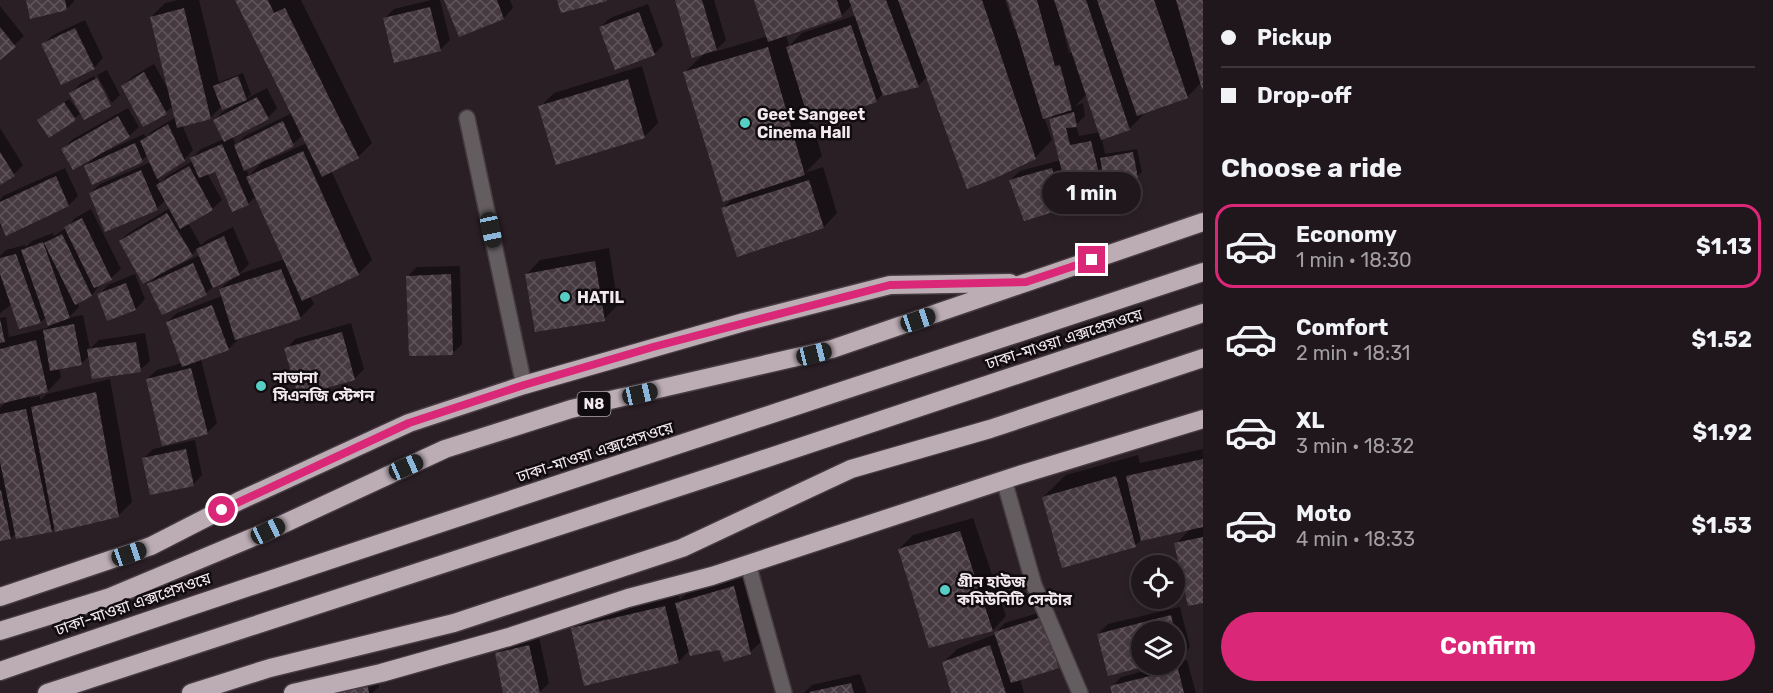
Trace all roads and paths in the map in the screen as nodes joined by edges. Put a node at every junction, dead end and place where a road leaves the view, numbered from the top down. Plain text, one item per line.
1 (467, 118) dead end
2 (1203, 222) edge
3 (1203, 272) edge
4 (1026, 282) junction
5 (1203, 314) edge
6 (1203, 358) edge
7 (524, 385) junction
8 (1203, 419) edge
9 (1004, 480) junction
10 (748, 564) junction
11 (0, 597) edge
12 (0, 631) edge
13 (0, 671) edge
14 (47, 693) edge
15 (190, 693) edge
16 (293, 693) edge
17 (784, 693) edge
18 (1080, 693) edge

1 - 7 street
2 - 4 highway, N8
3 - 13 highway, ঢাকা-মাওয়া এক্সপ্রেসওয়ে
4 - 7 highway
4 - 12 highway, N8
5 - 14 highway, ঢাকা-মাওয়া এক্সপ্রেসওয়ে
6 - 15 highway
7 - 11 highway
8 - 9 highway
9 - 10 highway
9 - 18 street
10 - 16 highway
10 - 17 street

